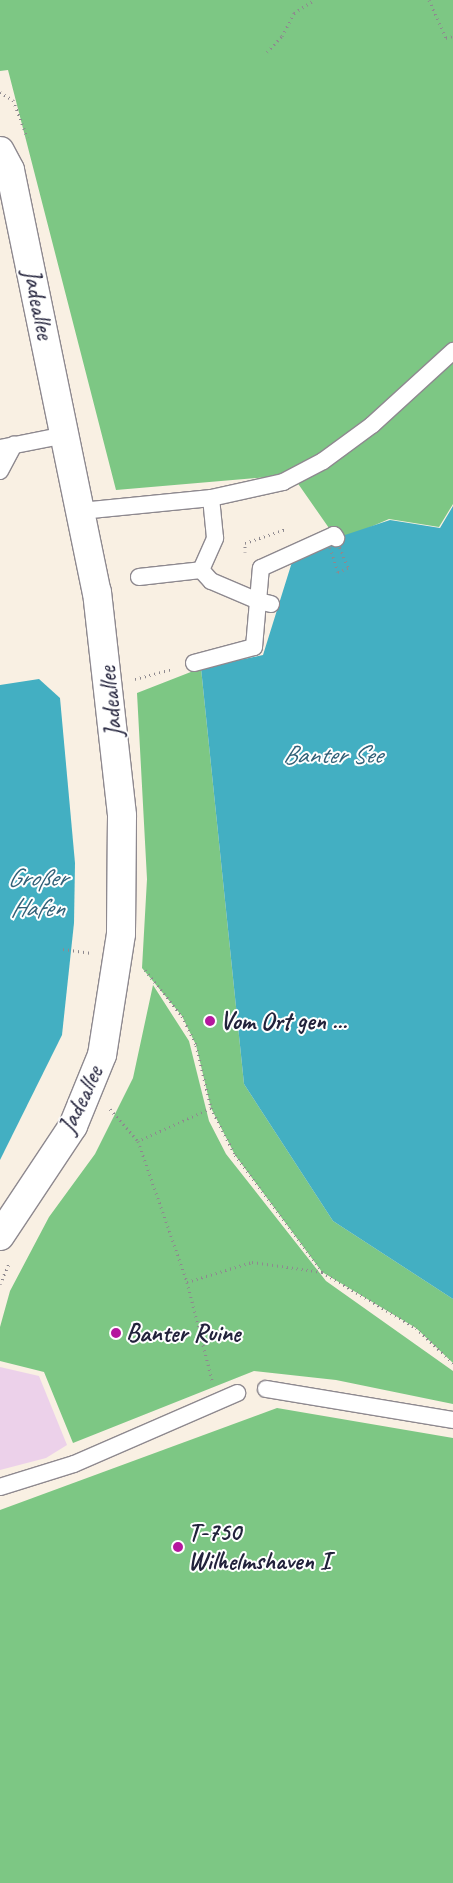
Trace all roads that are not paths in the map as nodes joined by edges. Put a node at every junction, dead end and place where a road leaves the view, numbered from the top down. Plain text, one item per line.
1 (0, 151) edge
2 (453, 351) edge
3 (65, 435) junction
4 (7, 447) edge
5 (0, 471) edge
6 (211, 498) junction
7 (81, 511) junction
8 (336, 538) dead end
9 (201, 570) junction
10 (139, 577) dead end
11 (264, 603) junction
12 (194, 663) road end
13 (0, 1236) edge
14 (266, 1389) dead end
15 (237, 1393) dead end
16 (453, 1420) edge
17 (0, 1487) edge

1 - 3 street, Jadeallee
2 - 6 lane
3 - 4 lane
3 - 7 street, Jadeallee
4 - 5 lane
6 - 7 lane
6 - 9 lane
7 - 13 street, Jadeallee
8 - 11 lane
9 - 10 lane
9 - 11 lane
11 - 12 lane
14 - 16 lane
15 - 17 lane

